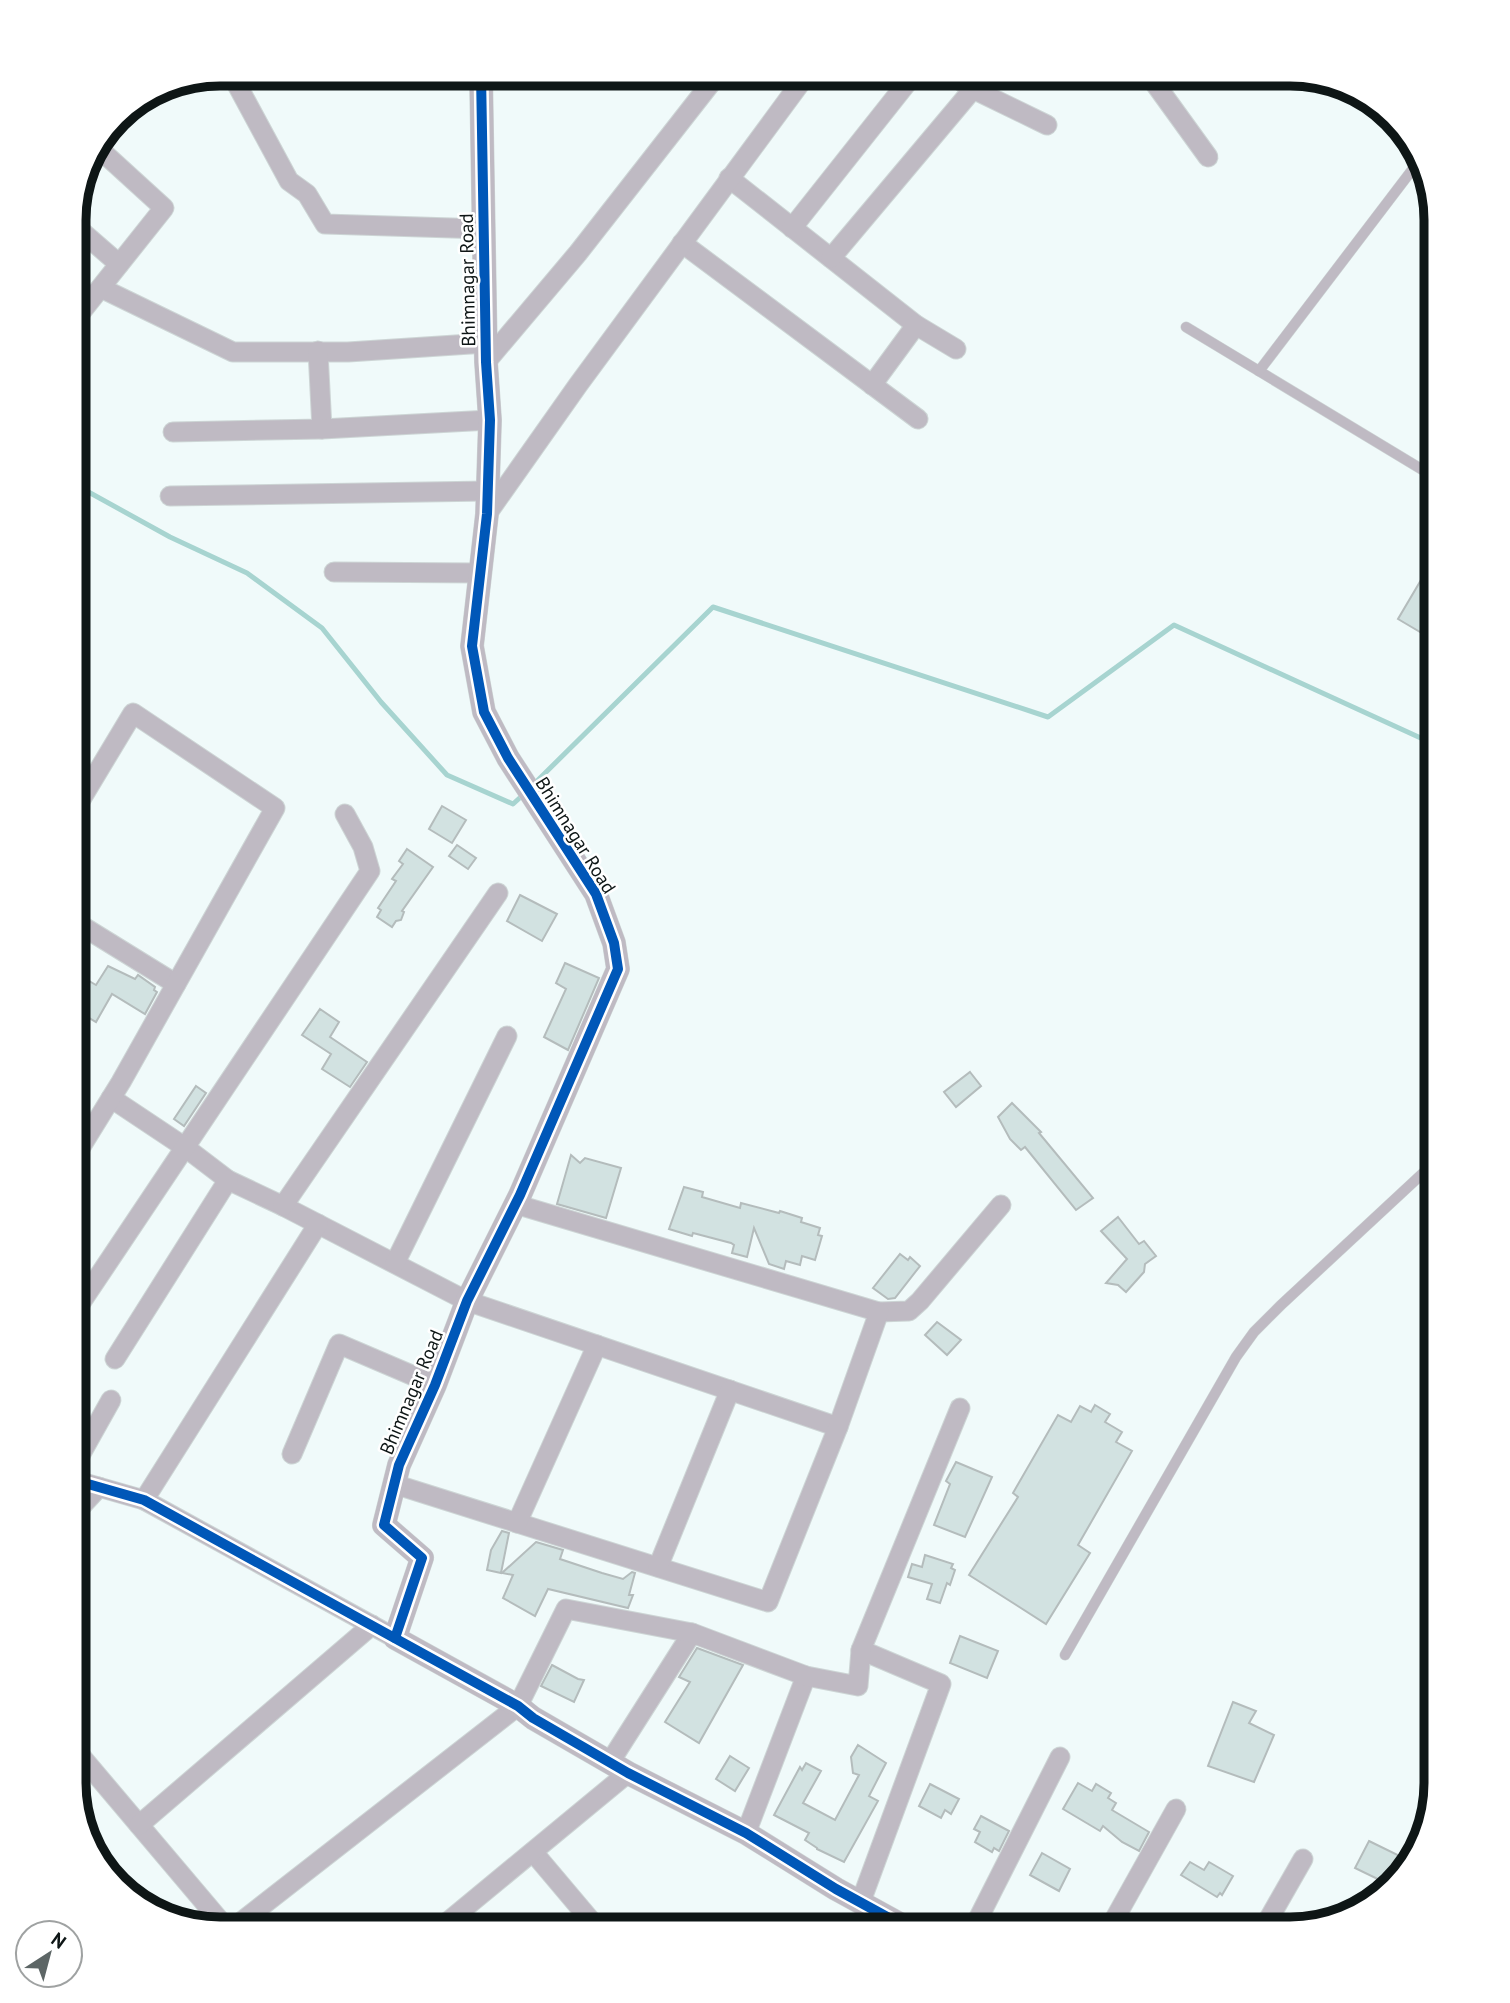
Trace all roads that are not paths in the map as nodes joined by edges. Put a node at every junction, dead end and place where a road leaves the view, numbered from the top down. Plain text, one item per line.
1 (238, 86) edge
2 (481, 86) edge
3 (709, 86) edge
4 (798, 86) edge
5 (904, 86) edge
6 (968, 86) edge
7 (1157, 86) edge
8 (973, 89) junction
9 (1047, 125) dead end
10 (104, 153) edge
11 (1208, 157) dead end
12 (1412, 170) dead end
13 (729, 178) junction
14 (792, 228) junction
15 (484, 229) junction
16 (86, 235) edge
17 (682, 243) junction
18 (831, 258) junction
19 (119, 264) junction
20 (101, 288) junction
21 (86, 306) edge
22 (916, 326) junction
23 (1186, 327) dead end
24 (956, 349) dead end
25 (318, 351) junction
26 (486, 352) junction
27 (1259, 371) junction
28 (872, 385) junction
29 (918, 419) dead end
30 (490, 420) junction
31 (322, 429) junction
32 (173, 432) dead end
33 (1424, 470) edge
34 (488, 491) junction
35 (170, 496) dead end
36 (487, 514) junction
37 (334, 572) dead end
38 (480, 573) junction
39 (86, 791) edge
40 (345, 814) dead end
41 (498, 893) dead end
42 (86, 935) edge
43 (176, 984) junction
44 (507, 1036) dead end
45 (111, 1098) junction
46 (86, 1136) edge
47 (186, 1147) junction
48 (1424, 1173) edge
49 (228, 1180) junction
50 (515, 1204) junction
51 (1001, 1205) dead end
52 (283, 1206) junction
53 (318, 1223) junction
54 (395, 1263) junction
55 (86, 1295) edge
56 (467, 1301) junction
57 (879, 1312) junction
58 (597, 1345) junction
59 (115, 1359) dead end
60 (435, 1385) junction
61 (730, 1390) junction
62 (111, 1400) dead end
63 (960, 1408) dead end
64 (838, 1427) junction
65 (86, 1441) edge
66 (292, 1454) dead end
67 (86, 1483) edge
68 (394, 1484) junction
69 (99, 1487) junction
70 (144, 1500) junction
71 (86, 1501) edge
72 (517, 1523) junction
73 (657, 1567) junction
74 (372, 1625) junction
75 (692, 1633) junction
76 (395, 1638) junction
77 (861, 1650) junction
78 (1065, 1655) dead end
79 (806, 1676) junction
80 (518, 1706) junction
81 (1060, 1757) dead end
82 (86, 1762) edge
83 (619, 1768) junction
84 (1176, 1809) dead end
85 (139, 1825) junction
86 (746, 1833) junction
87 (533, 1852) junction
88 (1303, 1859) dead end
89 (864, 1893) dead end
90 (219, 1917) edge
91 (247, 1917) edge
92 (455, 1917) edge
93 (587, 1917) edge
94 (886, 1917) edge
95 (980, 1917) edge
96 (1116, 1917) edge
97 (1270, 1917) edge

1 - 15 street
2 - 15 street, Bhimnagar Road
3 - 26 street
4 - 13 street
5 - 14 street
6 - 8 street
7 - 11 street
8 - 9 street
8 - 18 street
10 - 19 street
12 - 27 lane
13 - 14 street
13 - 17 street
14 - 18 street
15 - 26 street, Bhimnagar Road
16 - 19 street
17 - 28 street
17 - 36 street
18 - 22 street
19 - 20 street
20 - 21 street
20 - 25 street
22 - 24 street
22 - 28 street
23 - 27 lane
25 - 26 street
25 - 31 street
26 - 30 street, Bhimnagar Road
27 - 33 lane
28 - 29 street
30 - 31 street
30 - 34 street, Bhimnagar Road
31 - 32 street
34 - 35 street
34 - 36 street, Bhimnagar Road
36 - 38 street, Bhimnagar Road
37 - 38 street
38 - 50 street, Bhimnagar Road
39 - 43 street
40 - 47 street
41 - 52 street
42 - 43 street
43 - 45 street
44 - 54 street
45 - 46 street
45 - 47 street
47 - 49 street
47 - 55 street
48 - 78 lane
49 - 52 street
49 - 59 street
50 - 56 street, Bhimnagar Road
50 - 57 street
51 - 57 street
52 - 53 street
53 - 54 street
53 - 70 street
54 - 56 street
56 - 58 street
56 - 60 street, Bhimnagar Road
57 - 64 street
58 - 61 street
58 - 72 street
60 - 66 street
60 - 68 street, Bhimnagar Road
61 - 64 street
61 - 73 street
62 - 65 street
63 - 77 street
64 - 73 street
67 - 69 street
68 - 72 street
68 - 76 street, Bhimnagar Road
69 - 70 street
69 - 71 street
70 - 74 street
72 - 73 street
74 - 76 street
74 - 85 street
75 - 79 street
75 - 80 street
75 - 83 street
76 - 80 street
77 - 79 street
77 - 89 street
79 - 86 street
80 - 83 street
80 - 91 street
81 - 95 street
82 - 85 street
83 - 86 street
83 - 87 street
84 - 96 street
85 - 90 street
86 - 94 street
87 - 92 street
87 - 93 street
88 - 97 street

